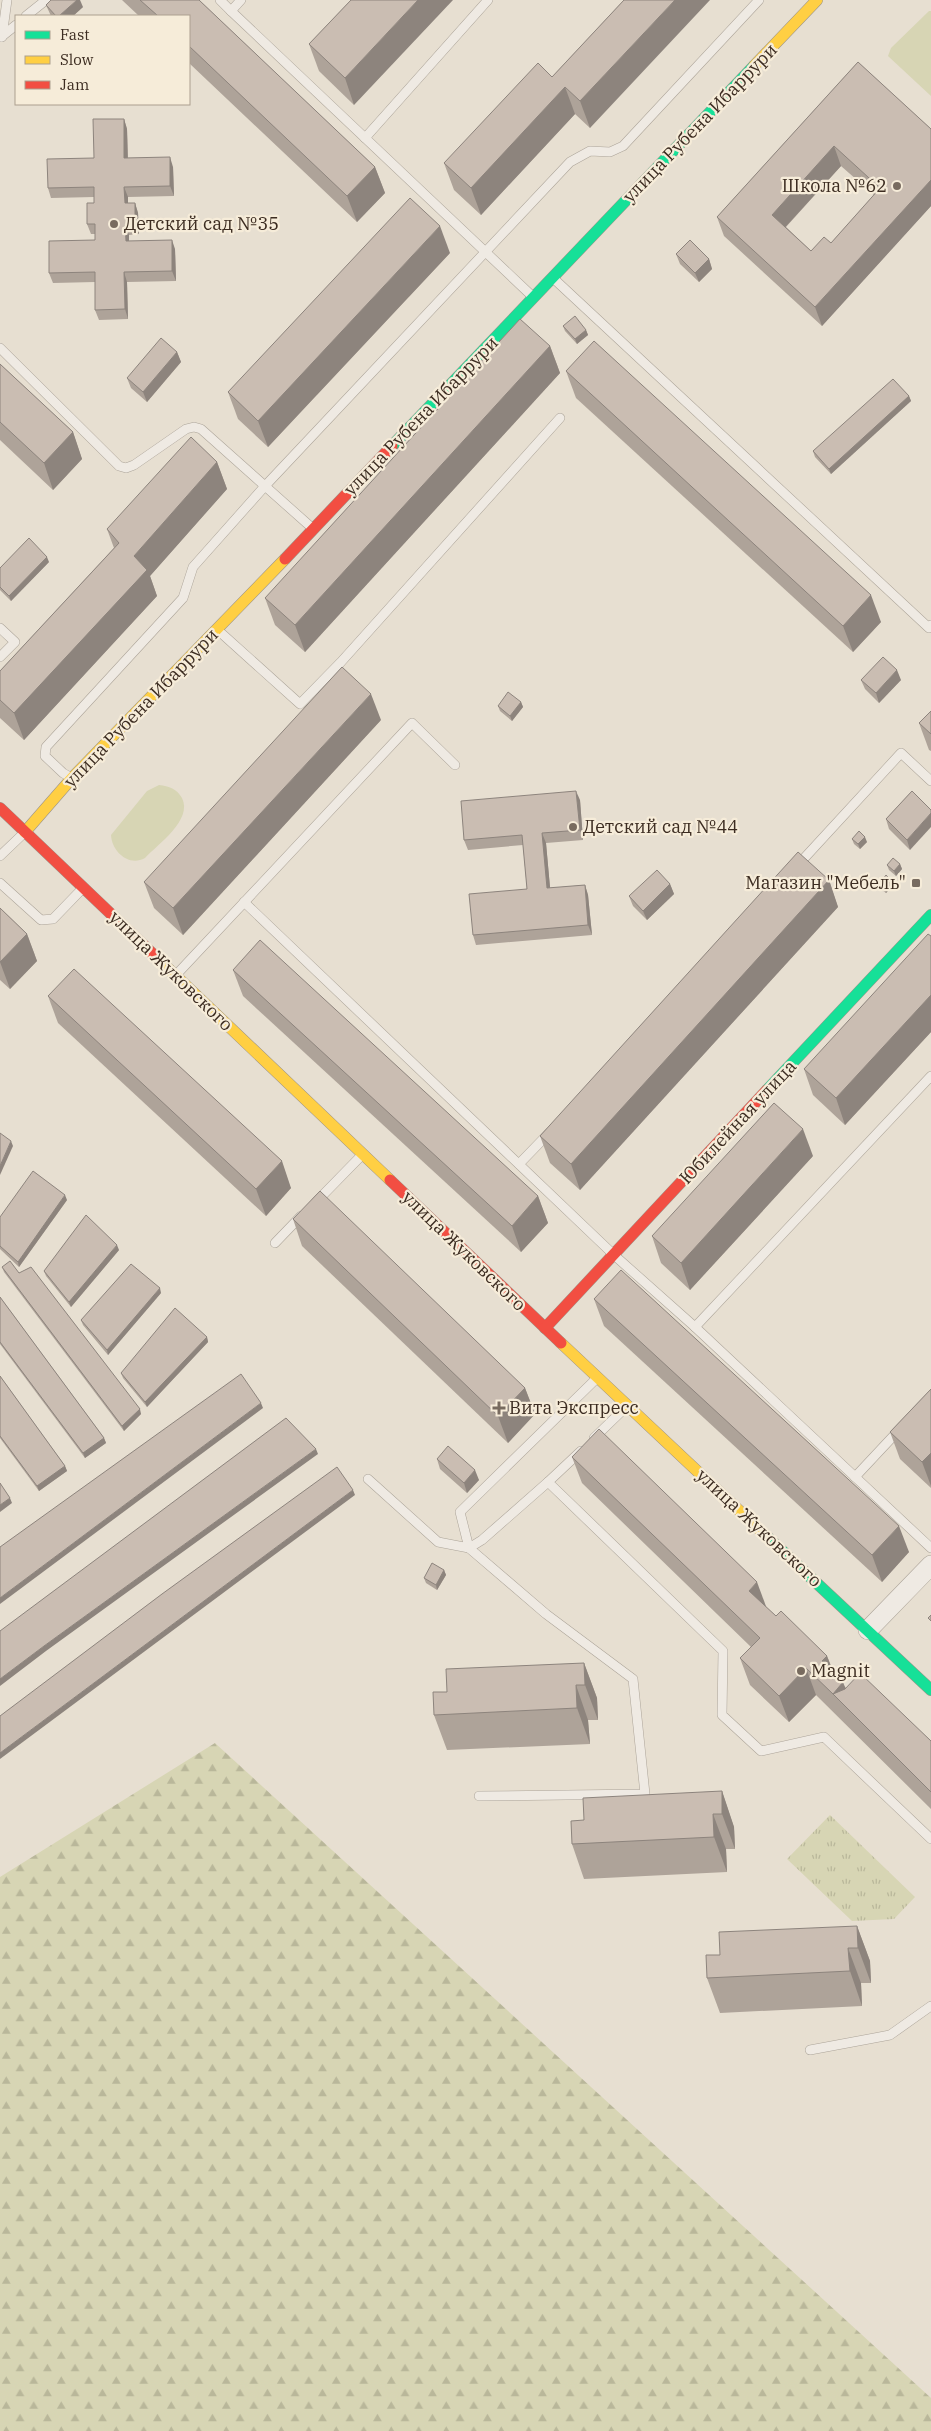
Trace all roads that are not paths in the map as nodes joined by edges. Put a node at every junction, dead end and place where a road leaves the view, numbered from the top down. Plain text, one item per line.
1 (7, 0) edge
2 (46, 0) edge
3 (220, 0) edge
4 (241, 0) edge
5 (488, 0) edge
6 (759, 0) edge
7 (817, 0) edge
8 (231, 10) junction
9 (27, 15) edge
10 (15, 25) edge
11 (1, 38) edge
12 (365, 138) junction
13 (486, 253) junction
14 (553, 278) junction
15 (534, 298) junction
16 (0, 348) edge
17 (560, 418) dead end
18 (265, 486) junction
19 (314, 529) junction
20 (931, 625) edge
21 (0, 628) edge
22 (218, 630) junction
23 (0, 657) edge
24 (455, 765) dead end
25 (72, 778) junction
26 (931, 781) edge
27 (0, 808) edge
28 (25, 832) junction
29 (0, 856) edge
30 (787, 876) edge
31 (0, 883) edge
32 (84, 887) junction
33 (244, 902) junction
34 (931, 915) edge
35 (176, 975) junction
36 (931, 1076) edge
37 (559, 1121) edge
38 (363, 1154) junction
39 (519, 1164) junction
40 (275, 1244) dead end
41 (614, 1255) junction
42 (695, 1327) junction
43 (545, 1328) junction
44 (598, 1377) junction
45 (628, 1405) junction
46 (906, 1423) edge
47 (855, 1477) junction
48 (368, 1479) dead end
49 (548, 1482) junction
50 (469, 1548) junction
51 (931, 1548) edge
52 (931, 1565) edge
53 (868, 1630) junction
54 (931, 1690) edge
55 (479, 1796) dead end
56 (931, 1839) edge
57 (931, 2006) edge
58 (810, 2050) dead end

1 - 11 lane
2 - 9 lane
3 - 8 lane
4 - 8 lane
5 - 12 lane
6 - 13 lane
7 - 14 street, улица Рубена Ибаррури
8 - 12 lane
10 - 11 lane
12 - 13 lane
13 - 15 lane
13 - 18 lane
14 - 15 street, улица Рубена Ибаррури
14 - 20 lane
15 - 19 street, улица Рубена Ибаррури
16 - 18 lane
17 - 22 lane
18 - 19 lane
18 - 25 lane
19 - 22 street, улица Рубена Ибаррури
21 - 23 lane
22 - 25 street, улица Рубена Ибаррури
24 - 33 lane
25 - 28 street, улица Рубена Ибаррури
26 - 30 lane
27 - 28 street, улица Жуковского
28 - 29 lane
28 - 32 street, улица Жуковского
31 - 32 lane
32 - 35 street, улица Жуковского
33 - 35 lane
33 - 39 lane
34 - 41 street, Юбилейная улица
35 - 38 street, улица Жуковского
36 - 42 lane
37 - 39 lane
38 - 40 lane
38 - 43 street, улица Жуковского
39 - 41 lane
41 - 42 lane
41 - 43 street, Юбилейная улица
42 - 47 lane
43 - 44 street, улица Жуковского
44 - 45 street, улица Жуковского
44 - 50 lane
45 - 49 lane
45 - 53 street, улица Жуковского
46 - 47 lane
47 - 51 lane
48 - 50 lane
49 - 50 lane
49 - 56 lane
50 - 55 lane
52 - 53 street
53 - 54 street, улица Жуковского
57 - 58 lane

